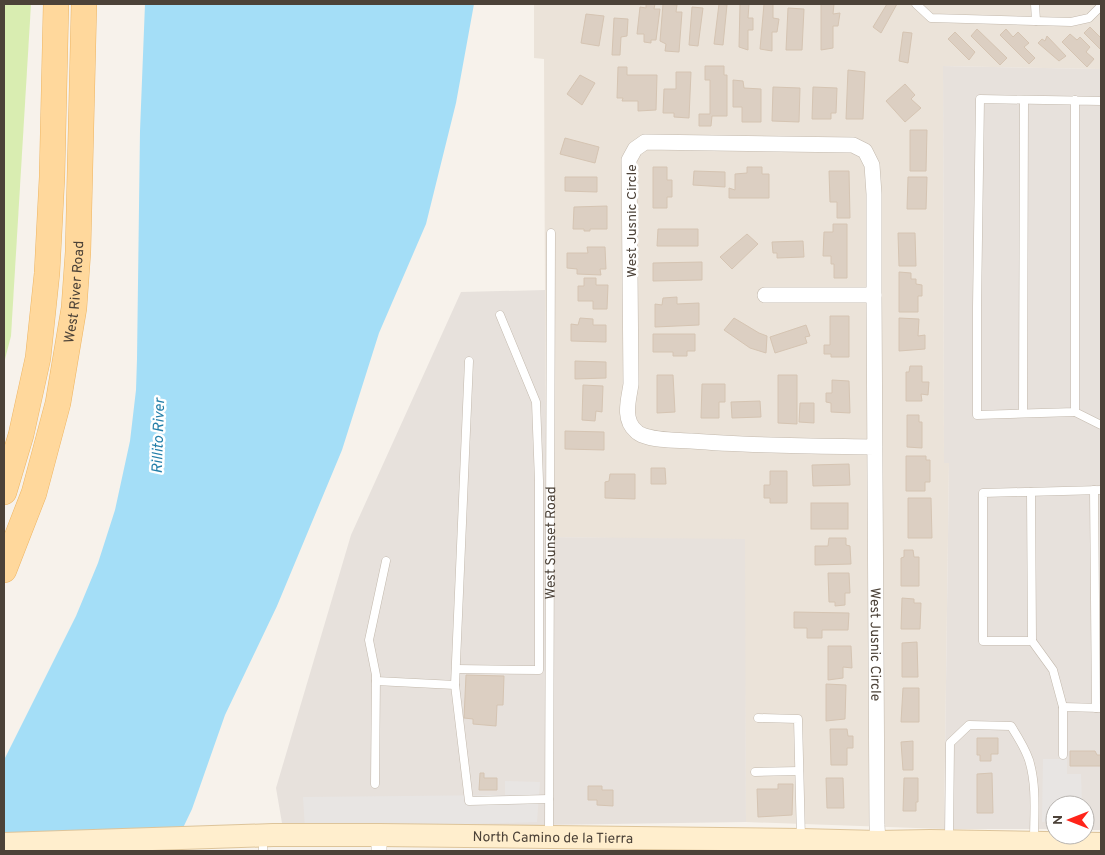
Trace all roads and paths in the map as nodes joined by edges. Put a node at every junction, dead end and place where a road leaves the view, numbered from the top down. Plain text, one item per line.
1 (56, 4) edge
2 (84, 4) edge
3 (916, 4) edge
4 (1036, 4) edge
5 (1101, 6) edge
6 (1036, 21) junction
7 (1024, 100) junction
8 (1075, 100) junction
9 (1101, 101) edge
10 (551, 233) dead end
11 (765, 295) dead end
12 (874, 295) junction
13 (500, 315) dead end
14 (469, 361) dead end
15 (29, 396) junction
16 (58, 403) junction
17 (1075, 412) junction
18 (1023, 414) junction
19 (1101, 424) edge
20 (875, 447) junction
21 (1098, 490) edge
22 (4, 492) edge
23 (1030, 492) junction
24 (386, 562) dead end
25 (4, 570) edge
26 (1032, 641) junction
27 (456, 669) junction
28 (376, 681) junction
29 (455, 685) junction
30 (1063, 707) junction
31 (1099, 708) edge
32 (758, 718) dead end
33 (1063, 755) dead end
34 (799, 771) junction
35 (755, 772) dead end
36 (375, 784) dead end
37 (549, 799) junction
38 (801, 840) junction
39 (878, 842) junction
40 (379, 843) edge
41 (1034, 843) junction
42 (4, 844) edge
43 (263, 844) edge
44 (549, 844) edge
45 (936, 844) edge
46 (1101, 844) edge
47 (839, 846) edge

1 - 15 main road, West River Road
2 - 16 main road, West River Road
3 - 6 lane
4 - 6 lane
5 - 6 lane
7 - 8 lane
7 - 18 lane
7 - 18 lane
8 - 9 lane
8 - 17 lane
10 - 37 lane, West Sunset Road
11 - 12 street
12 - 20 street, West Jusnic Circle
12 - 20 street, West Jusnic Circle
13 - 27 lane
14 - 27 lane
15 - 16 main road
15 - 22 main road, West River Road
16 - 25 main road, West River Road
17 - 18 lane
17 - 19 lane
20 - 39 street, West Jusnic Circle
21 - 23 lane
21 - 31 lane
23 - 26 lane
23 - 26 lane
24 - 28 lane
26 - 30 lane
27 - 29 lane
28 - 29 lane
28 - 36 lane
29 - 37 lane
30 - 31 lane
30 - 33 lane
32 - 34 lane
34 - 35 lane
34 - 38 lane
37 - 44 lane, West Sunset Road
38 - 44 street, North Camino de la Tierra
38 - 47 street, North Camino de la Tierra
39 - 45 street, North Camino de la Tierra
39 - 47 street, North Camino de la Tierra
40 - 43 street, North Camino de la Tierra
40 - 44 street, North Camino de la Tierra
41 - 45 street, North Camino de la Tierra
41 - 45 lane
41 - 46 street, North Camino de la Tierra
42 - 43 street, North Camino de la Tierra

